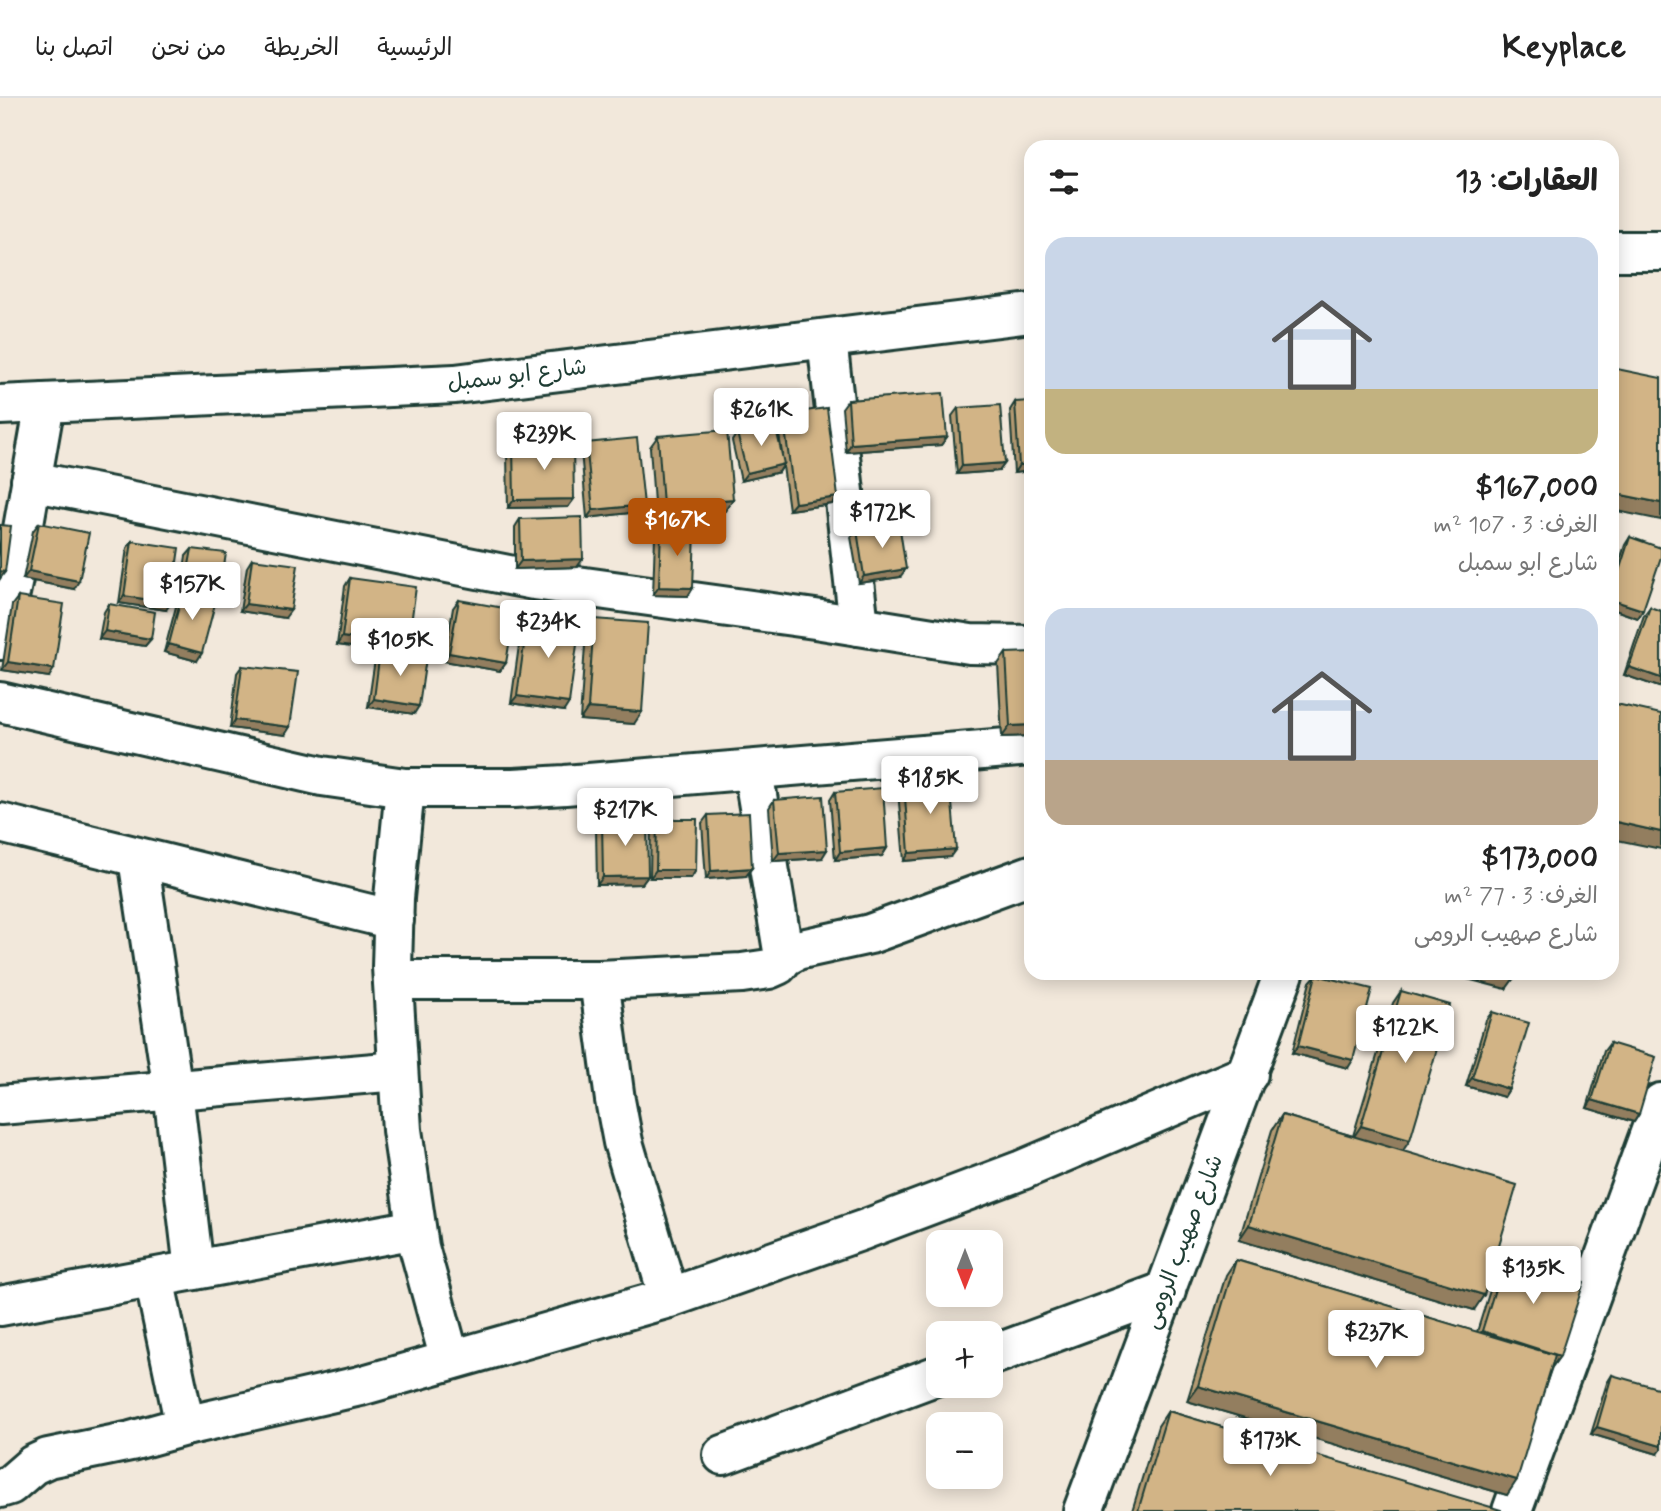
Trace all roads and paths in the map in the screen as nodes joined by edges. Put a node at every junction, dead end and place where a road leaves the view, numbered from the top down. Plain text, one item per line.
1 (1619, 251) edge
2 (1661, 251) edge
3 (1024, 314) edge
4 (827, 339) junction
5 (45, 403) junction
6 (0, 405) edge
7 (31, 481) junction
8 (859, 626) junction
9 (0, 640) edge
10 (1024, 645) edge
11 (0, 702) edge
12 (1024, 747) edge
13 (753, 771) junction
14 (405, 788) junction
15 (0, 823) edge
16 (138, 858) junction
17 (1024, 878) edge
18 (394, 920) junction
19 (783, 957) junction
20 (393, 980) junction
21 (599, 980) junction
22 (1282, 980) edge
23 (398, 1071) junction
24 (1248, 1074) junction
25 (173, 1091) junction
26 (1661, 1103) edge
27 (0, 1105) edge
28 (416, 1229) junction
29 (194, 1270) junction
30 (154, 1278) junction
31 (1166, 1291) junction
32 (668, 1298) junction
33 (0, 1306) edge
34 (1003, 1351) edge
35 (450, 1360) junction
36 (926, 1379) edge
37 (185, 1426) junction
38 (723, 1455) dead end
39 (0, 1488) edge
40 (1079, 1510) edge
41 (1512, 1511) edge

1 - 2 street
3 - 4 street, شارع ابو سمبل
4 - 5 street, شارع ابو سمبل
4 - 8 street
5 - 6 street, شارع ابو سمبل
5 - 7 street
7 - 8 street
7 - 9 street
8 - 10 street
11 - 14 street
12 - 13 street
13 - 14 street
13 - 19 street
14 - 18 street
15 - 16 street
16 - 18 street
16 - 25 street
17 - 19 street
18 - 20 street
19 - 21 street
20 - 21 street
20 - 23 street
21 - 32 street
22 - 24 street, شارع صهيب الرومى
23 - 25 street
23 - 28 street
24 - 31 street, شارع صهيب الرومى
24 - 32 street
25 - 27 street
25 - 29 street
26 - 41 street
28 - 29 street
28 - 35 street
29 - 30 street
30 - 33 street
30 - 37 street
31 - 34 street
31 - 40 street, شارع صهيب الرومى
32 - 35 street
35 - 37 street
36 - 38 street
37 - 39 street

